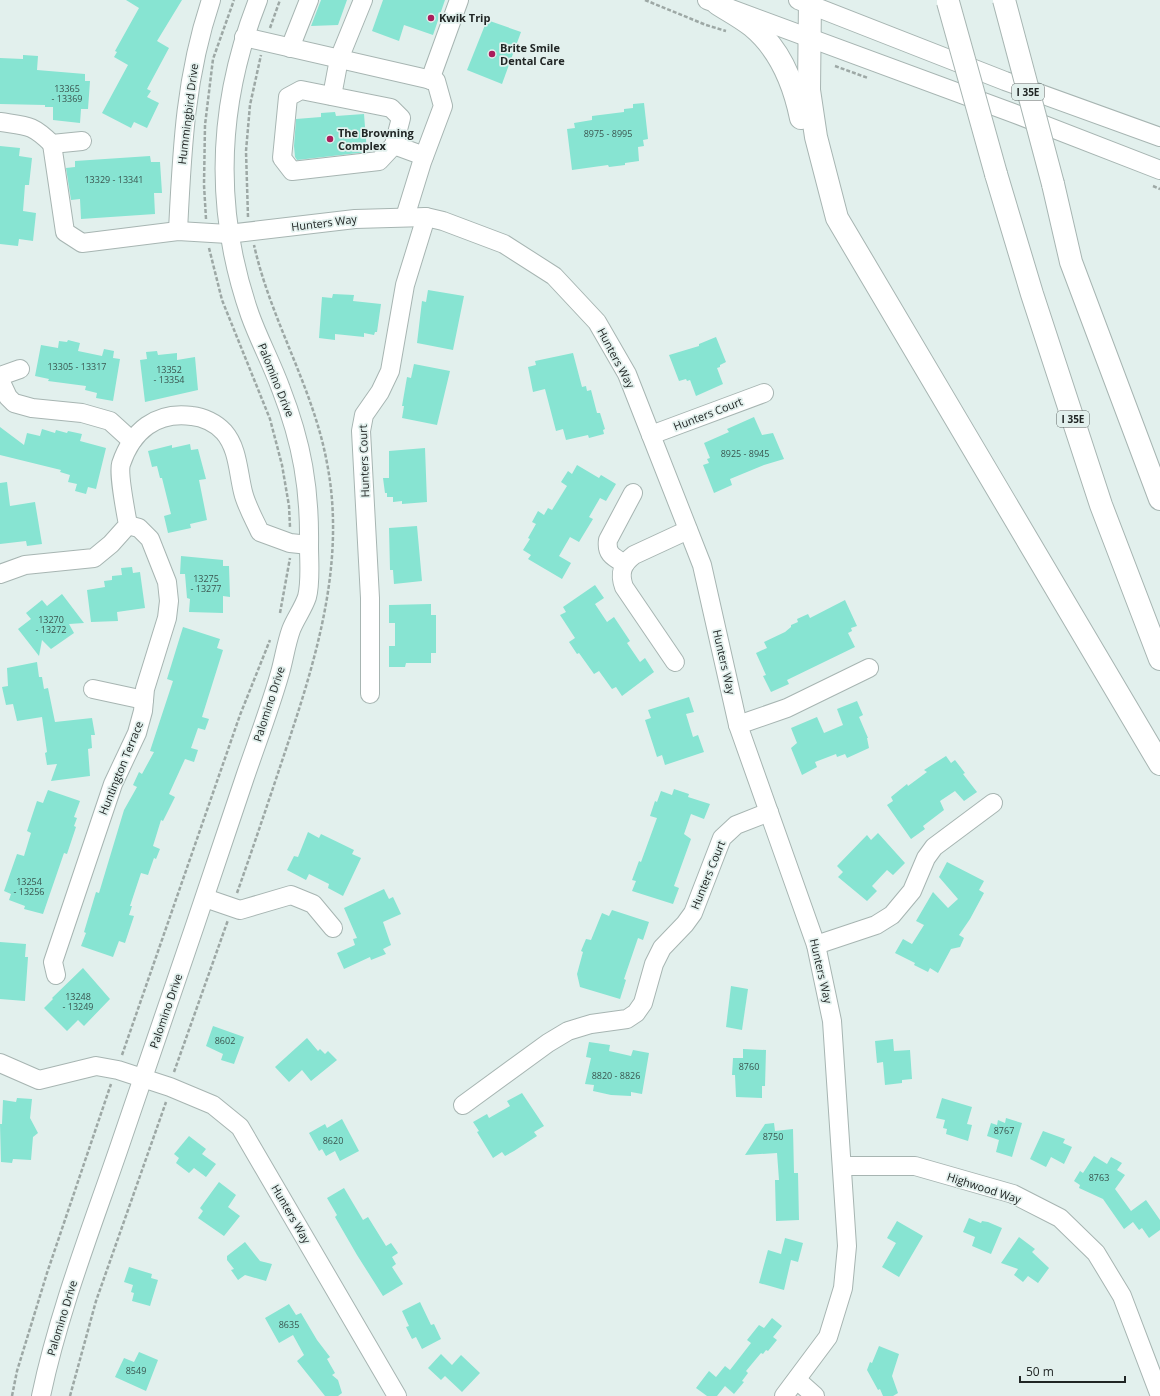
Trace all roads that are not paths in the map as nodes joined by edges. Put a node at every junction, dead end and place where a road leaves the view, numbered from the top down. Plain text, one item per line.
1 (211, 0) edge
2 (258, 0) edge
3 (309, 0) edge
4 (363, 0) edge
5 (459, 0) edge
6 (1004, 0) edge
7 (806, 1) edge
8 (948, 1) edge
9 (713, 2) edge
10 (244, 37) junction
11 (811, 47) junction
12 (290, 48) junction
13 (339, 59) junction
14 (430, 80) junction
15 (332, 96) junction
16 (0, 122) edge
17 (1160, 137) edge
18 (82, 141) dead end
19 (52, 144) junction
20 (394, 145) junction
21 (424, 156) junction
22 (1160, 170) edge
23 (832, 203) junction
24 (405, 217) junction
25 (426, 217) junction
26 (178, 231) junction
27 (228, 234) junction
28 (20, 369) dead end
29 (0, 376) edge
30 (0, 380) edge
31 (764, 393) dead end
32 (651, 435) junction
33 (132, 441) junction
34 (633, 493) dead end
35 (1160, 498) edge
36 (128, 525) junction
37 (688, 530) junction
38 (309, 545) junction
39 (625, 564) junction
40 (0, 574) edge
41 (1160, 659) edge
42 (675, 662) dead end
43 (869, 668) dead end
44 (93, 689) dead end
45 (370, 694) dead end
46 (144, 700) junction
47 (738, 725) junction
48 (1160, 764) edge
49 (993, 803) dead end
50 (769, 812) junction
51 (205, 898) junction
52 (333, 928) dead end
53 (816, 945) junction
54 (56, 975) dead end
55 (0, 1063) edge
56 (143, 1078) junction
57 (463, 1105) dead end
58 (843, 1166) junction
59 (797, 1380) junction
60 (41, 1396) edge
61 (397, 1396) edge
62 (784, 1396) edge
63 (815, 1396) edge
64 (1160, 1396) edge

1 - 26 street, Hummingbird Drive
2 - 10 street, Palomino Drive
3 - 12 street
4 - 13 street
5 - 14 street
6 - 35 highway, I 35E, bridge
7 - 11 highway
7 - 17 street
8 - 41 highway, I 35E, bridge
9 - 11 street
9 - 23 highway
10 - 12 street
10 - 27 street, Palomino Drive
11 - 22 street
11 - 23 highway
12 - 13 street
13 - 14 street
13 - 15 street
14 - 21 street
15 - 20 street
15 - 20 street
16 - 19 street
18 - 19 street
19 - 26 street, Hunters Way
20 - 21 street
21 - 24 street
23 - 48 highway
24 - 25 street, Hunters Way
24 - 27 street, Hunters Way
25 - 32 street, Hunters Way
25 - 45 street, Hunters Court
26 - 27 street, Hunters Way
27 - 38 street, Palomino Drive
28 - 29 street
30 - 33 street
31 - 32 street, Hunters Court
32 - 37 street, Hunters Way
33 - 36 street
33 - 38 street
34 - 39 street
36 - 40 street
36 - 46 street, Huntington Terrace
37 - 39 street
37 - 47 street, Hunters Way
38 - 51 street, Palomino Drive
39 - 42 street
43 - 47 street
44 - 46 street
46 - 54 street, Huntington Terrace
47 - 50 street, Hunters Way
49 - 53 street
50 - 53 street, Hunters Way
50 - 57 street, Hunters Court
51 - 52 street
51 - 56 street, Palomino Drive
53 - 58 street, Hunters Way
55 - 56 street, Hunters Way
56 - 60 street, Palomino Drive
56 - 61 street, Hunters Way
58 - 59 street, Hunters Way
58 - 64 street, Highwood Way
59 - 62 street, Hunters Way
59 - 63 street

